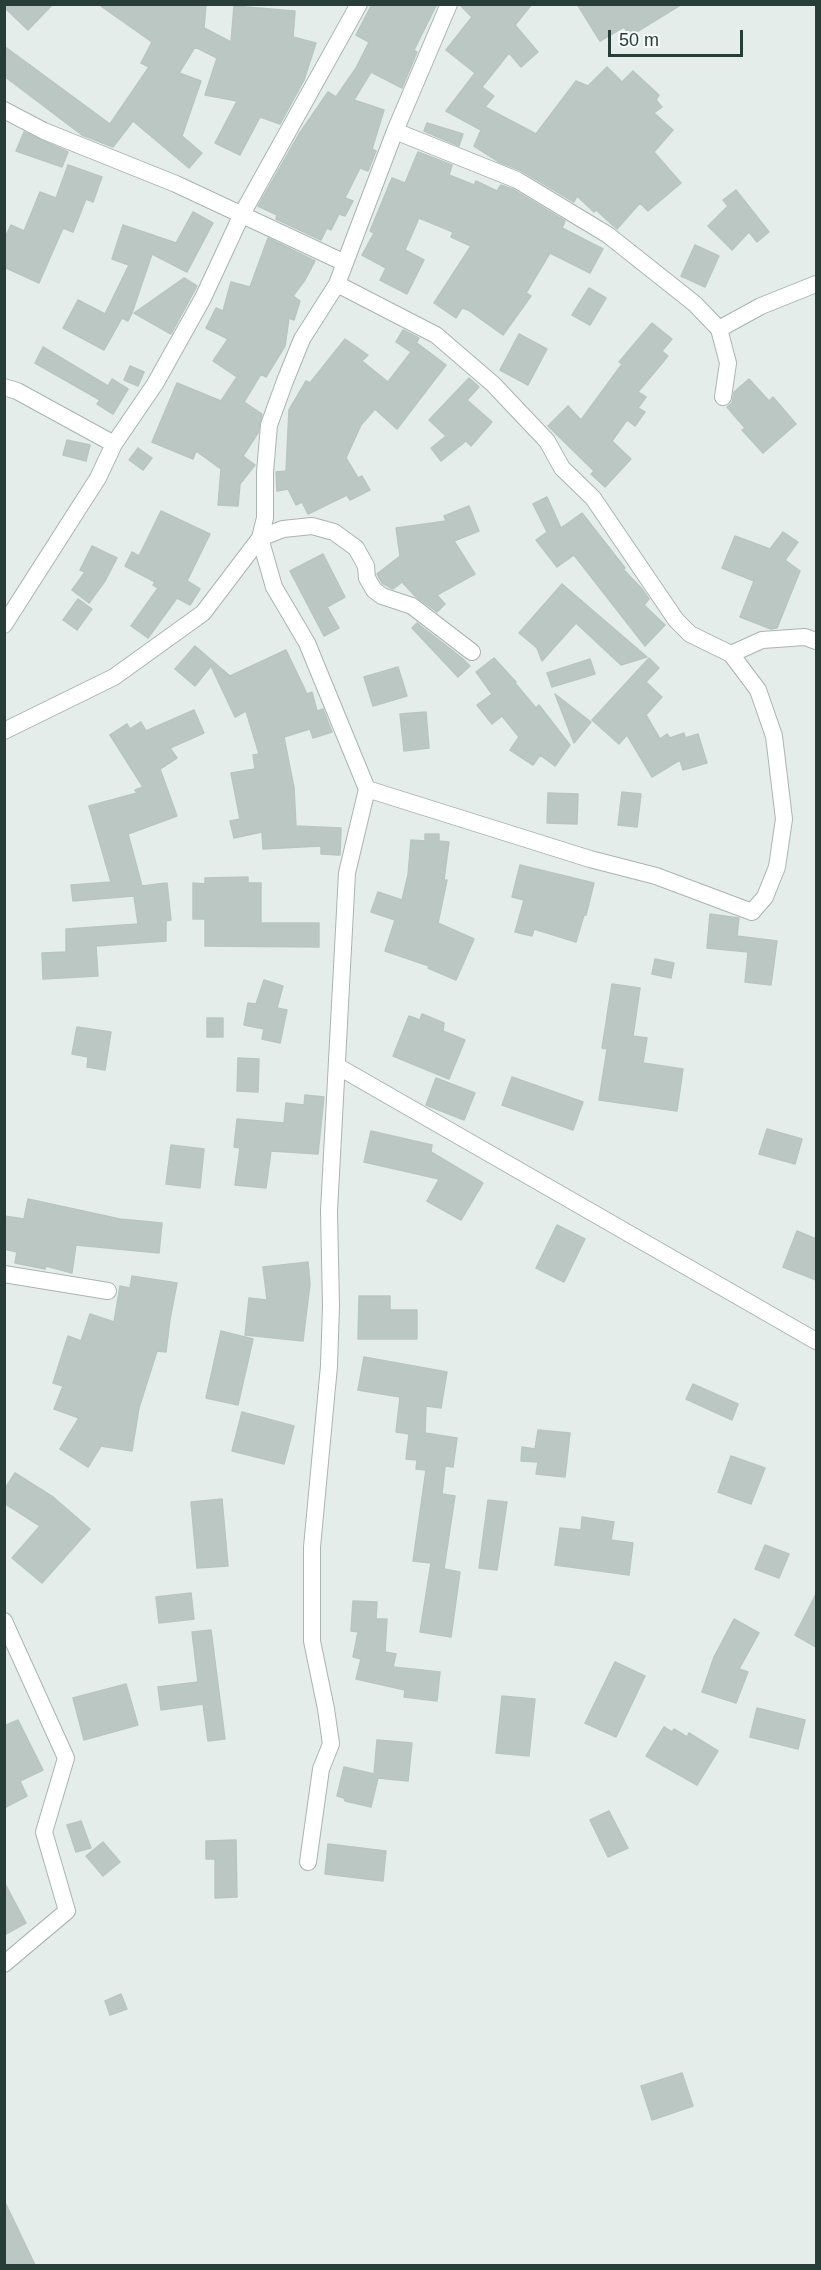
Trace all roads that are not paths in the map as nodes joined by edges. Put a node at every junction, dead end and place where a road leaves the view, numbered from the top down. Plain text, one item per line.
1 (359, 4) edge
2 (449, 4) edge
3 (4, 110) edge
4 (395, 131) junction
5 (242, 214) junction
6 (345, 263) junction
7 (337, 284) junction
8 (816, 284) edge
9 (719, 329) junction
10 (4, 387) edge
11 (723, 397) dead end
12 (114, 444) junction
13 (260, 538) junction
14 (4, 625) edge
15 (816, 641) edge
16 (472, 652) dead end
17 (731, 654) junction
18 (4, 731) edge
19 (367, 789) junction
20 (337, 1066) junction
21 (4, 1274) edge
22 (108, 1291) dead end
23 (816, 1341) edge
24 (4, 1621) edge
25 (308, 1862) dead end
26 (4, 1964) edge

1 - 5 street
2 - 4 street
3 - 5 street
4 - 6 street
4 - 9 street
5 - 6 street
5 - 12 street
6 - 7 street
7 - 13 street
7 - 17 street
8 - 9 street
9 - 11 street
10 - 12 street
12 - 14 street
13 - 16 street
13 - 18 street
13 - 19 street
15 - 17 street
17 - 19 street
19 - 20 street
20 - 23 street
20 - 25 street
21 - 22 street
24 - 26 street

